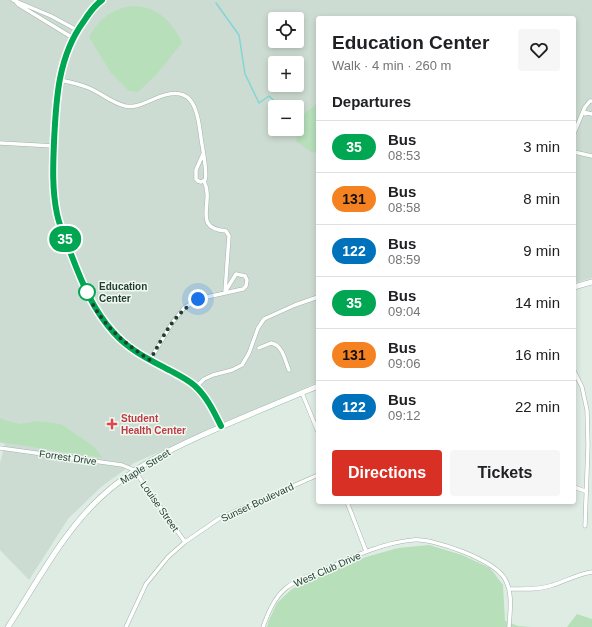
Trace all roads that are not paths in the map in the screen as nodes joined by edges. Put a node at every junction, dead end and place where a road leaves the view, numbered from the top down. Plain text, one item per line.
1 (14, 0) edge
2 (102, 0) edge
3 (77, 30) junction
4 (73, 38) junction
5 (59, 80) junction
6 (592, 100) edge
7 (583, 112) junction
8 (592, 114) edge
9 (576, 128) edge
10 (0, 143) edge
11 (54, 146) junction
12 (576, 152) edge
13 (202, 154) junction
14 (592, 156) edge
15 (204, 180) junction
16 (592, 282) edge
17 (576, 286) edge
18 (225, 292) junction
19 (316, 298) edge
20 (259, 348) dead end
21 (150, 360) junction
22 (289, 370) dead end
23 (576, 375) edge
24 (196, 387) junction
25 (316, 387) edge
26 (302, 393) junction
27 (221, 426) junction
28 (316, 427) edge
29 (0, 448) edge
30 (134, 470) junction
31 (316, 476) edge
32 (576, 488) edge
33 (585, 491) junction
34 (348, 504) edge
35 (585, 526) dead end
36 (186, 542) junction
37 (366, 551) junction
38 (592, 572) edge
39 (508, 589) junction
40 (8, 627) edge
41 (126, 627) edge
42 (263, 627) edge
43 (509, 627) edge

1 - 3 street
1 - 4 street
2 - 3 street
3 - 4 street
4 - 5 street
5 - 11 street
5 - 13 street
6 - 7 street
7 - 8 street
7 - 9 street
10 - 11 street
11 - 21 street
12 - 14 street
13 - 15 street
13 - 15 street
15 - 18 street
16 - 17 street
18 - 18 street
18 - 21 street
19 - 24 street
20 - 22 street
21 - 24 street
23 - 33 street
24 - 27 street
25 - 26 street, Maple Street
26 - 27 street, Maple Street
26 - 28 street
27 - 30 street, Maple Street
29 - 30 street, Forrest Drive
30 - 36 street, Louise Street
30 - 40 street, Maple Street
31 - 36 street, Sunset Boulevard
32 - 33 street
33 - 35 street
34 - 37 street
36 - 41 street, Sunset Boulevard
37 - 39 street, West Club Drive
37 - 42 street, West Club Drive
38 - 39 street
39 - 43 street

